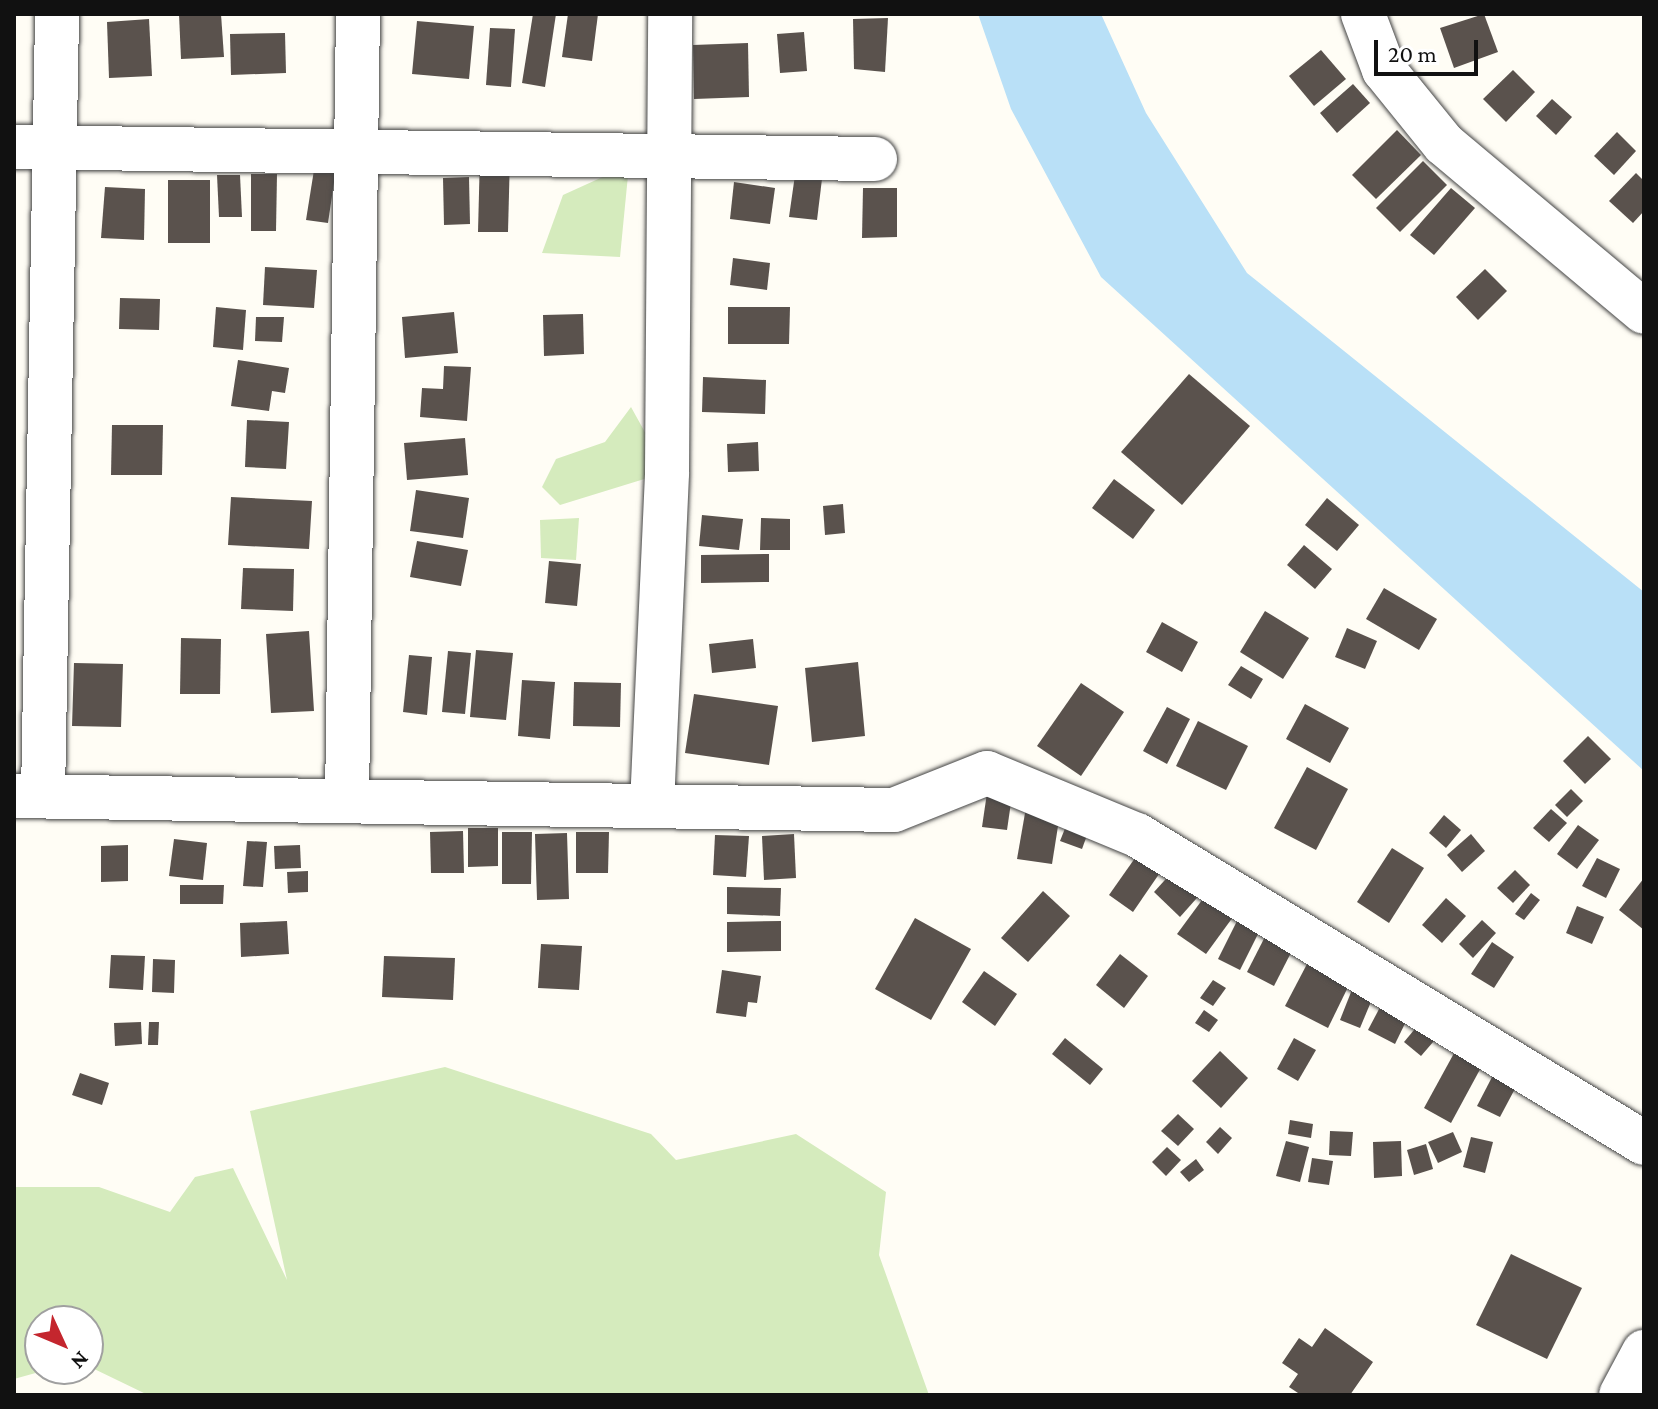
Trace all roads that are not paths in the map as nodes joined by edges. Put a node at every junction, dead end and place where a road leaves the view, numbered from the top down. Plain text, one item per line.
1 (57, 14) edge
2 (358, 14) edge
3 (670, 14) edge
4 (1363, 14) edge
5 (34, 147) edge
6 (356, 153) junction
7 (667, 154) junction
8 (875, 159) dead end
9 (1644, 312) edge
10 (29, 796) edge
11 (347, 800) junction
12 (652, 805) junction
13 (1644, 1143) edge
14 (1644, 1352) edge
15 (1621, 1395) edge

1 - 5 street
2 - 6 street
3 - 7 street
4 - 9 street
5 - 6 street
5 - 10 street
6 - 7 street
6 - 11 street
7 - 8 street
7 - 12 street
10 - 11 street
11 - 12 street
12 - 13 street
14 - 15 street

